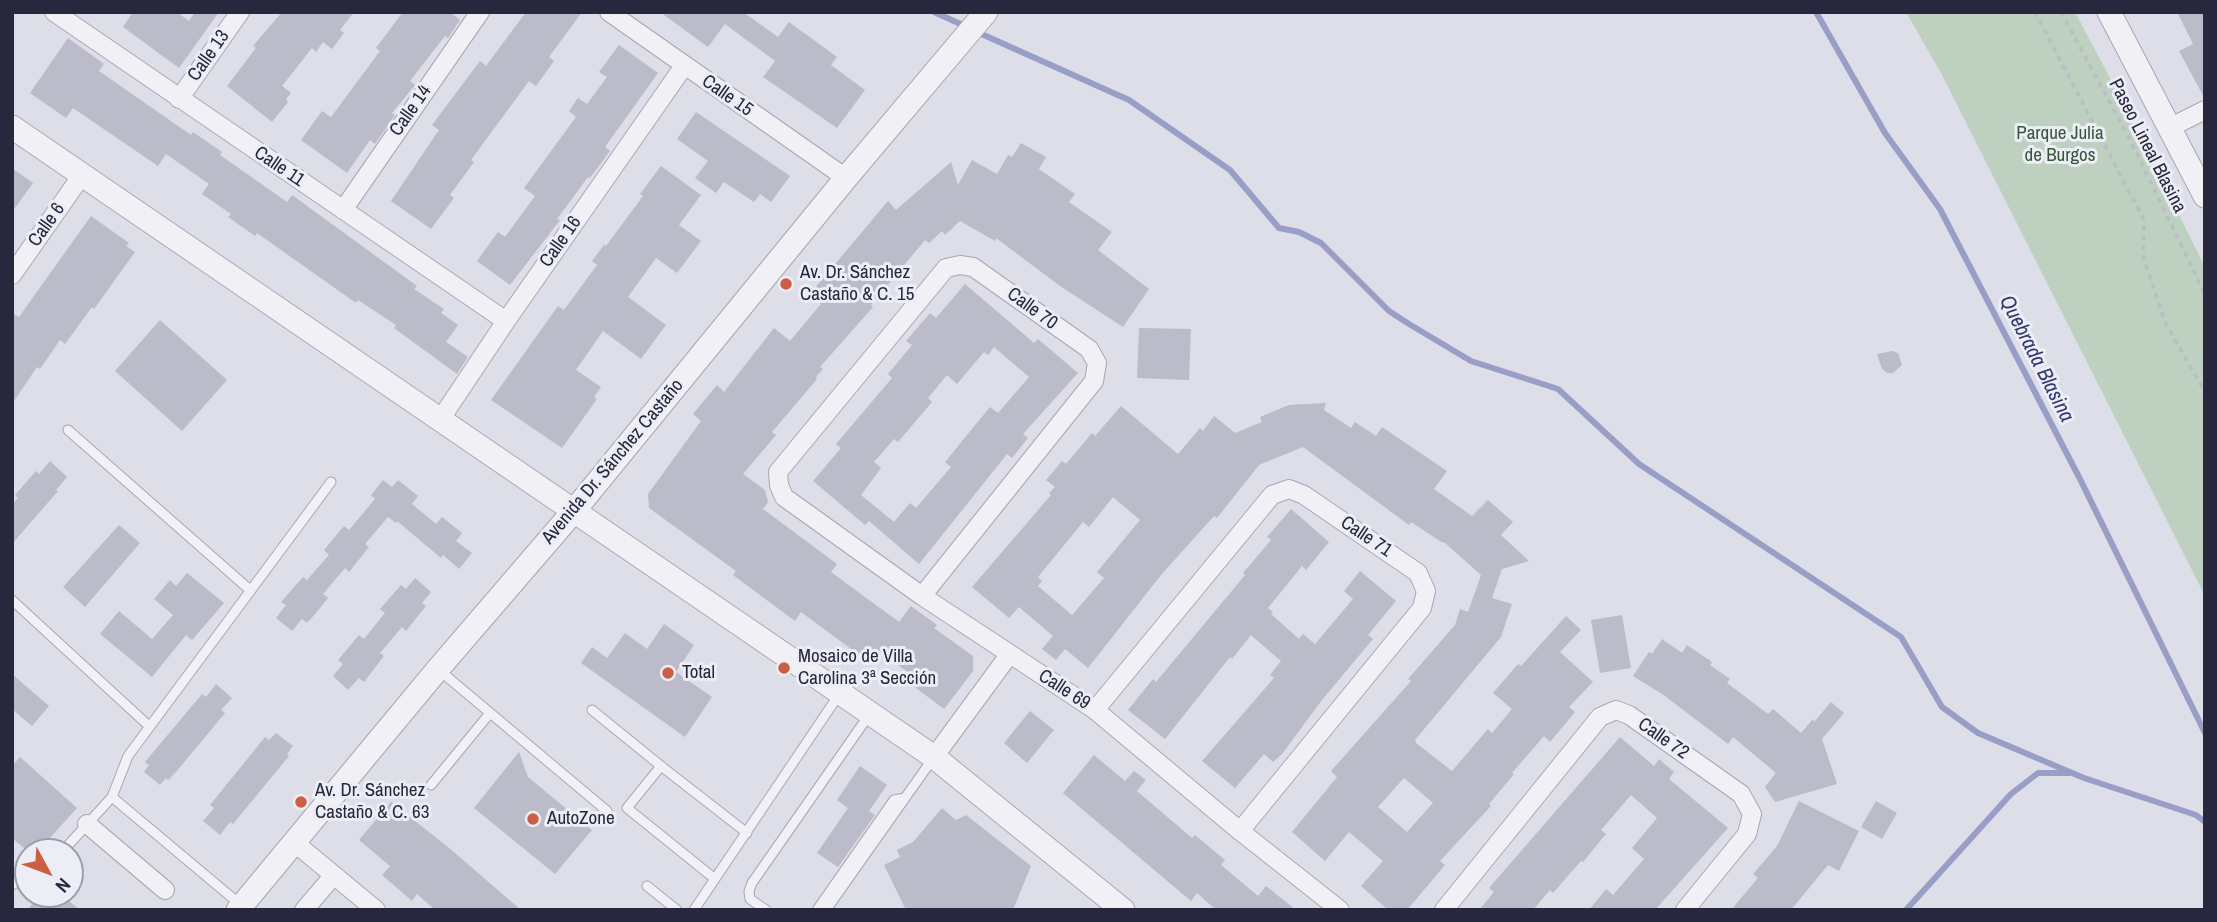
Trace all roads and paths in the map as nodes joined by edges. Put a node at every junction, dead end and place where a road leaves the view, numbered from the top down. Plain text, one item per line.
1 (54, 12) edge
2 (240, 12) edge
3 (480, 12) edge
4 (609, 12) edge
5 (986, 12) edge
6 (2035, 12) edge
7 (2061, 12) edge
8 (2109, 12) edge
9 (684, 66) junction
10 (179, 99) junction
11 (2205, 110) edge
12 (12, 127) edge
13 (2169, 128) junction
14 (82, 175) junction
15 (846, 178) junction
16 (2205, 197) edge
17 (343, 210) junction
18 (12, 275) edge
19 (2205, 293) edge
20 (506, 321) junction
21 (2205, 392) edge
22 (440, 420) junction
23 (68, 430) dead end
24 (331, 482) dead end
25 (779, 485) joint
26 (573, 512) junction
27 (250, 590) junction
28 (922, 596) junction
29 (12, 600) edge
30 (1009, 655) junction
31 (438, 669) junction
32 (840, 693) junction
33 (592, 710) dead end
34 (1095, 710) junction
35 (490, 713) junction
36 (870, 713) junction
37 (149, 726) junction
38 (933, 757) junction
39 (661, 766) junction
40 (431, 785) dead end
41 (112, 797) junction
42 (905, 798) junction
43 (607, 811) dead end
44 (87, 824) junction
45 (1240, 831) junction
46 (747, 833) junction
47 (74, 838) edge
48 (295, 843) junction
49 (334, 875) junction
50 (715, 879) junction
51 (647, 886) dead end
52 (164, 890) dead end
53 (240, 908) edge
54 (1334, 908) edge
55 (304, 910) edge
56 (376, 910) edge
57 (677, 910) edge
58 (694, 910) edge
59 (766, 910) edge
60 (817, 910) edge
61 (826, 910) edge
62 (1122, 910) edge
63 (1444, 910) edge
64 (1685, 910) edge

1 - 10 street, Calle 11
2 - 10 street, Calle 13
3 - 17 street, Calle 14
4 - 9 street, Calle 15
5 - 15 street, Avenida Dr. Sánchez Castaño
6 - 21 path, Paseo Lineal Blasina
7 - 19 path, Paseo Lineal Blasina
8 - 13 street
9 - 15 street, Calle 15
9 - 20 street, Calle 16
10 - 17 street, Calle 11
11 - 13 street
12 - 14 street
13 - 16 street
14 - 18 street, Calle 6
14 - 22 street
15 - 26 street, Avenida Dr. Sánchez Castaño
17 - 20 street, Calle 11
20 - 22 street, Calle 16
22 - 26 street
23 - 27 lane
24 - 27 lane
25 - 28 street, Calle 69
25 - 28 street, Calle 70
26 - 31 street, Avenida Dr. Sánchez Castaño
26 - 32 street
27 - 37 lane
28 - 30 street, Calle 69
29 - 37 lane
30 - 34 street, Calle 69
30 - 38 street
31 - 35 lane
31 - 48 street, Avenida Dr. Sánchez Castaño
32 - 36 street
32 - 46 lane
33 - 39 lane
34 - 45 street, Calle 69
34 - 45 street, Calle 71
35 - 40 lane
35 - 43 lane
36 - 38 street
36 - 59 lane
37 - 41 lane
38 - 42 lane
38 - 62 street
39 - 46 lane
39 - 50 lane
41 - 44 lane
41 - 53 lane
42 - 60 lane
42 - 61 lane
44 - 47 lane
44 - 52 street
45 - 54 street, Calle 69
46 - 50 lane
48 - 49 street
48 - 53 street, Avenida Dr. Sánchez Castaño
49 - 55 street
49 - 56 street
50 - 58 lane
51 - 57 lane
63 - 64 street, Calle 72

